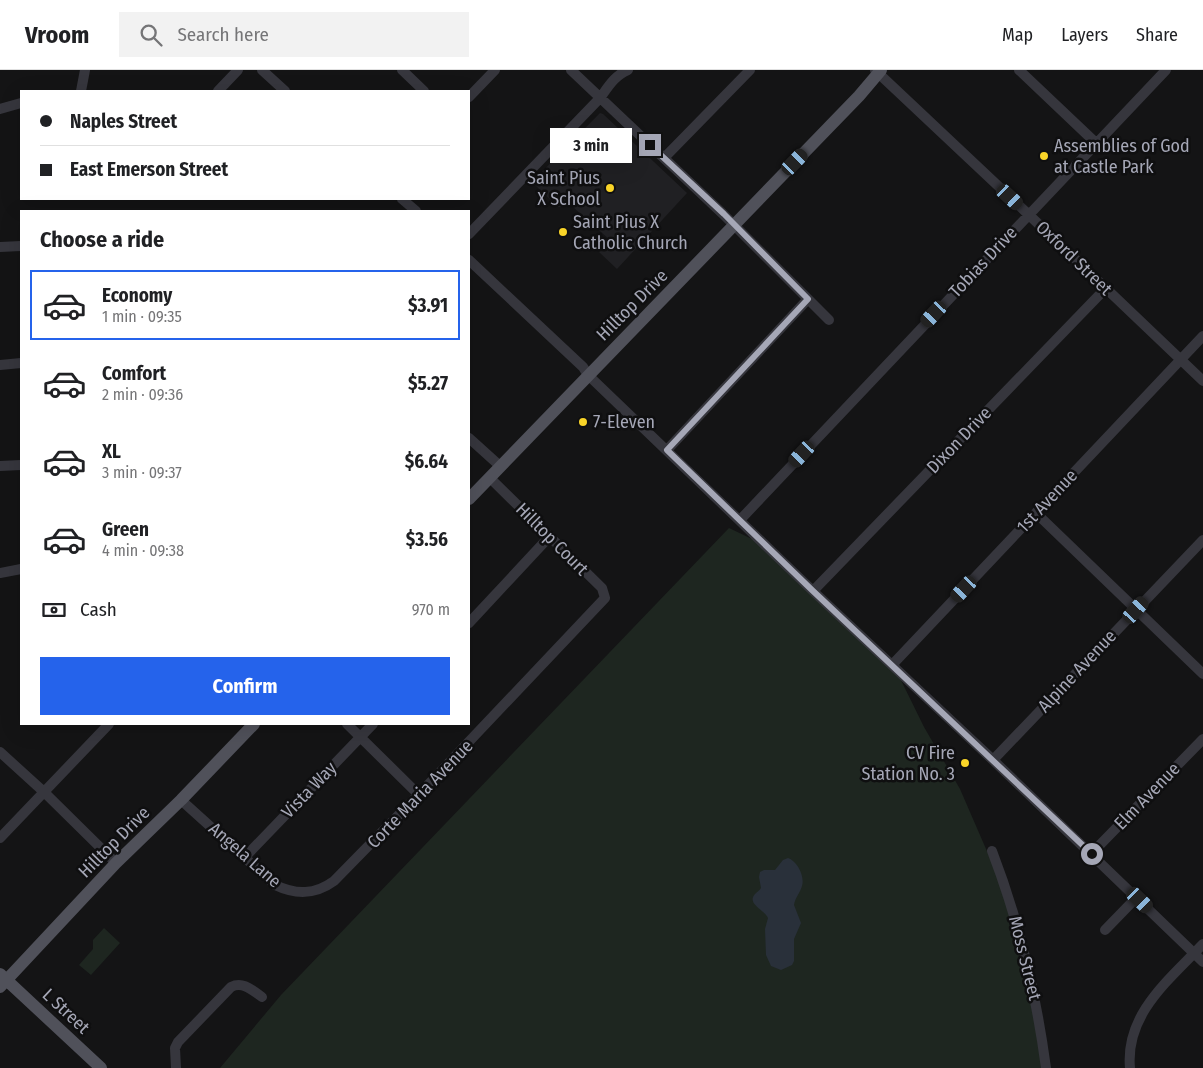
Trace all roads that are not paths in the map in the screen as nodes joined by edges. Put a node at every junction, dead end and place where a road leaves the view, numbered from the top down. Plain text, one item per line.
1 (85, 70) edge
2 (238, 70) edge
3 (262, 70) edge
4 (402, 70) edge
5 (495, 70) edge
6 (571, 70) edge
7 (628, 70) edge
8 (750, 70) edge
9 (1019, 70) edge
10 (1166, 70) edge
11 (878, 71) edge
12 (81, 90) edge
13 (219, 90) edge
14 (284, 90) edge
15 (423, 90) edge
16 (470, 96) edge
17 (600, 98) junction
18 (20, 103) edge
19 (0, 109) edge
20 (1097, 144) junction
21 (664, 158) junction
22 (403, 200) edge
23 (415, 210) edge
24 (1028, 214) junction
25 (734, 225) junction
26 (470, 233) edge
27 (20, 246) edge
28 (0, 248) edge
29 (470, 261) edge
30 (1106, 288) junction
31 (808, 299) junction
32 (830, 320) dead end
33 (1203, 336) edge
34 (1180, 359) junction
35 (20, 363) edge
36 (0, 365) edge
37 (588, 375) junction
38 (1203, 381) edge
39 (470, 439) edge
40 (667, 450) junction
41 (20, 464) edge
42 (0, 466) edge
43 (500, 466) junction
44 (490, 478) junction
45 (470, 498) edge
46 (1036, 513) junction
47 (740, 520) junction
48 (550, 536) junction
49 (1203, 540) edge
50 (20, 569) edge
51 (0, 573) edge
52 (813, 591) junction
53 (601, 603) joint
54 (1136, 610) junction
55 (470, 622) edge
56 (892, 665) junction
57 (1203, 674) edge
58 (108, 725) edge
59 (253, 725) edge
60 (348, 725) edge
61 (372, 725) edge
62 (361, 737) junction
63 (1203, 739) edge
64 (0, 752) edge
65 (993, 760) junction
66 (44, 792) junction
67 (419, 795) junction
68 (181, 800) junction
69 (0, 838) edge
70 (992, 851) dead end
71 (1092, 854) junction
72 (245, 857) junction
73 (116, 864) junction
74 (341, 875) joint
75 (1136, 897) junction
76 (1105, 930) dead end
77 (1203, 944) edge
78 (1194, 953) junction
79 (1203, 962) edge
80 (2, 980) edge
81 (262, 997) dead end
82 (101, 1068) edge
83 (176, 1068) edge
84 (1046, 1068) edge
85 (1130, 1068) edge

1 - 12 street
2 - 13 street
3 - 14 street
4 - 15 street
5 - 16 street
6 - 17 street
7 - 17 street
8 - 21 street
9 - 20 street
10 - 20 street, Tobias Drive
11 - 24 street, Oxford Street
11 - 25 main road, Hilltop Drive
17 - 21 street
17 - 26 street
18 - 19 street
20 - 24 street, Tobias Drive
21 - 25 street
22 - 23 street
24 - 30 street, Oxford Street
24 - 47 street, Tobias Drive
25 - 31 street
25 - 37 main road, Hilltop Drive
27 - 28 street
29 - 37 street
30 - 34 street, Oxford Street
30 - 52 street, Dixon Drive
31 - 32 street
31 - 40 street
33 - 34 street, 1st Avenue
34 - 38 street, Oxford Street
34 - 46 street, 1st Avenue
35 - 36 street
37 - 40 street
37 - 43 main road, Hilltop Drive
39 - 43 street
40 - 47 street
41 - 42 street
43 - 44 main road, Hilltop Drive
44 - 45 main road, Hilltop Drive
44 - 48 street, Hilltop Court
46 - 54 street
46 - 56 street, 1st Avenue
47 - 52 street
48 - 53 street, Hilltop Court
48 - 55 street
49 - 54 street, Alpine Avenue
50 - 51 street
52 - 56 street
53 - 67 street, Corte Maria Avenue
54 - 57 street
54 - 65 street, Alpine Avenue
56 - 65 street
58 - 66 street
59 - 68 main road, Hilltop Drive
60 - 62 street
61 - 62 street, Vista Way
62 - 67 street
62 - 72 street, Vista Way
63 - 71 street, Elm Avenue
64 - 66 street
65 - 71 street
66 - 69 street
66 - 73 street
67 - 74 street, Corte Maria Avenue
68 - 72 street, Angela Lane
68 - 73 main road, Hilltop Drive
70 - 84 street, Moss Street
71 - 75 street
72 - 74 street, Angela Lane
73 - 80 main road, Hilltop Drive
75 - 76 street
75 - 78 street
77 - 78 street
78 - 79 street
78 - 85 street
80 - 82 main road, L Street
81 - 83 street

